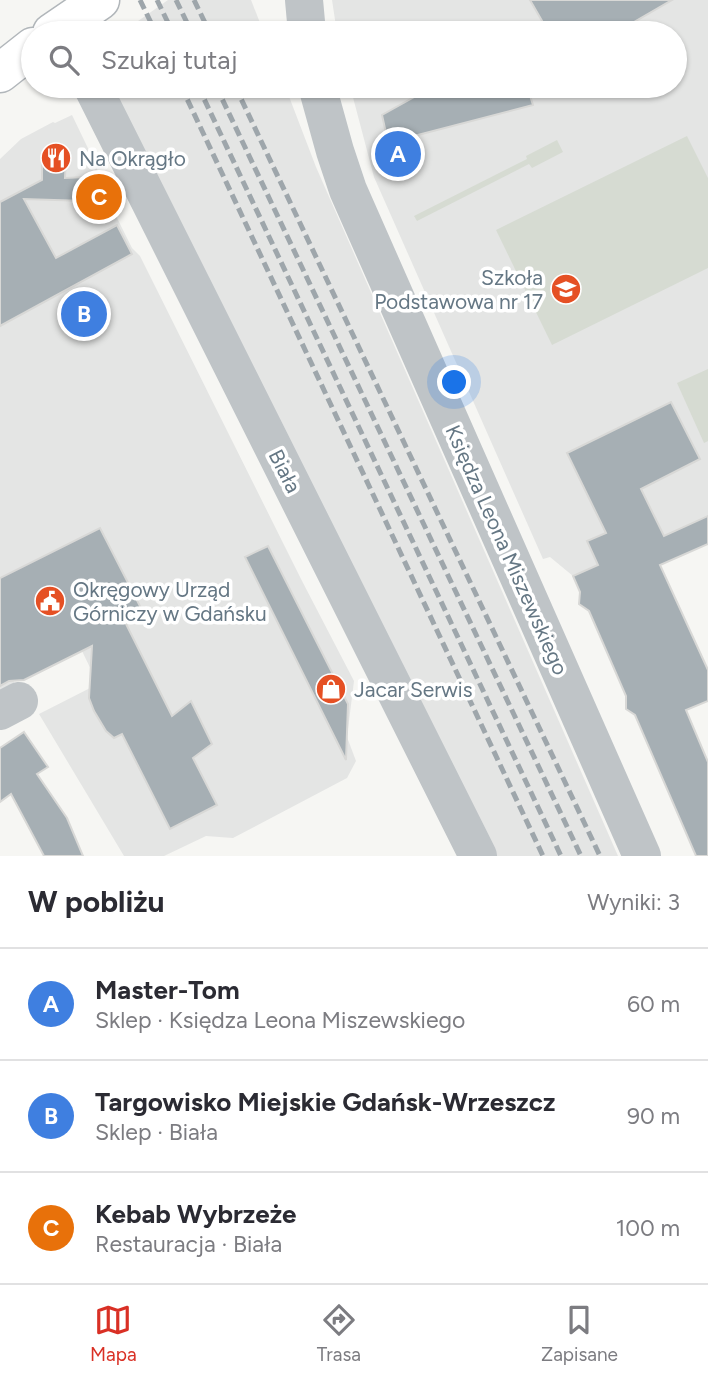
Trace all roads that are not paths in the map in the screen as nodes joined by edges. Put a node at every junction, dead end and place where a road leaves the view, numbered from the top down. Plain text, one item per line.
1 (100, 0) edge
2 (304, 0) edge
3 (72, 21) edge
4 (306, 21) edge
5 (21, 58) edge
6 (0, 73) edge
7 (98, 98) edge
8 (320, 98) edge
9 (478, 856) edge
10 (642, 856) edge

1 - 3 main road
2 - 4 street
5 - 6 main road
7 - 9 street, Biała
8 - 10 street, Księdza Leona Miszewskiego

